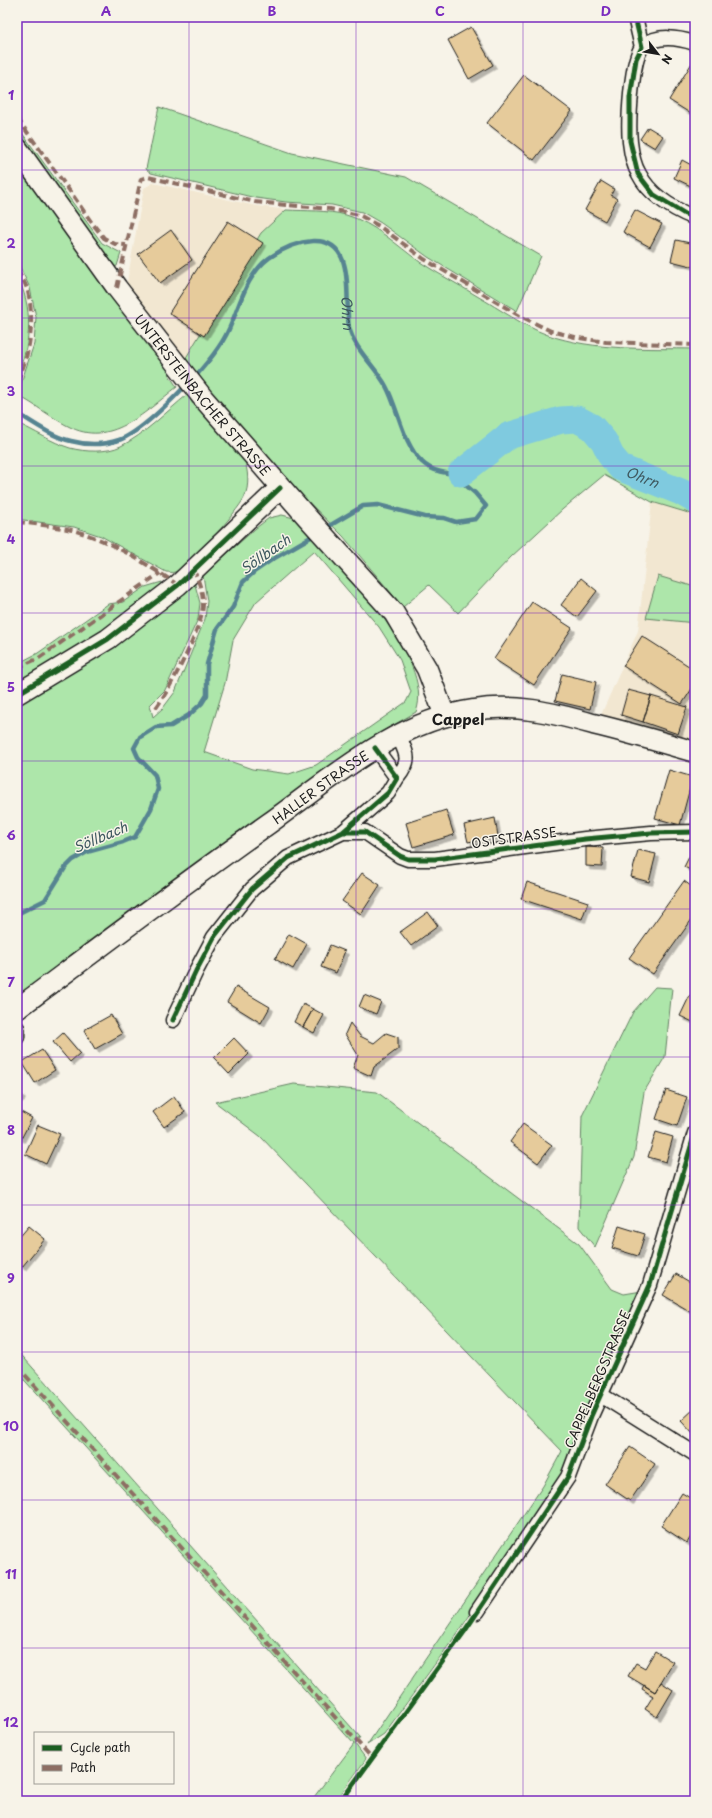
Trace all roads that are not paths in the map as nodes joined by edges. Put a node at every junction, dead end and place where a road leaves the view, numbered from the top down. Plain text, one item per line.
1 (635, 17) edge
2 (695, 43) edge
3 (642, 47) junction
4 (17, 148) edge
5 (695, 218) edge
6 (280, 488) junction
7 (17, 694) edge
8 (445, 716) junction
9 (398, 735) junction
10 (375, 748) junction
11 (695, 752) edge
12 (397, 778) junction
13 (343, 832) junction
14 (695, 832) edge
15 (17, 1009) edge
16 (173, 1020) dead end
17 (17, 1028) edge
18 (17, 1037) edge
19 (695, 1134) edge
20 (601, 1395) junction
21 (695, 1454) edge
22 (477, 1612) dead end

1 - 3 street
2 - 3 street
3 - 5 street
4 - 6 main road, UNTERSTEINBACHER STRASSE
6 - 7 main road
6 - 8 main road, UNTERSTEINBACHER STRASSE
8 - 9 main road, HALLER STRASSE
8 - 11 main road, HALLER STRASSE
9 - 10 main road, HALLER STRASSE
9 - 12 street, OSTSTRASSE
10 - 12 street
10 - 15 main road, HALLER STRASSE
12 - 13 street, OSTSTRASSE
13 - 14 street, OSTSTRASSE
13 - 16 street, OSTSTRASSE
17 - 18 street
19 - 20 street, CAPPELBERGSTRASSE
20 - 21 street
20 - 22 street, CAPPELBERGSTRASSE

